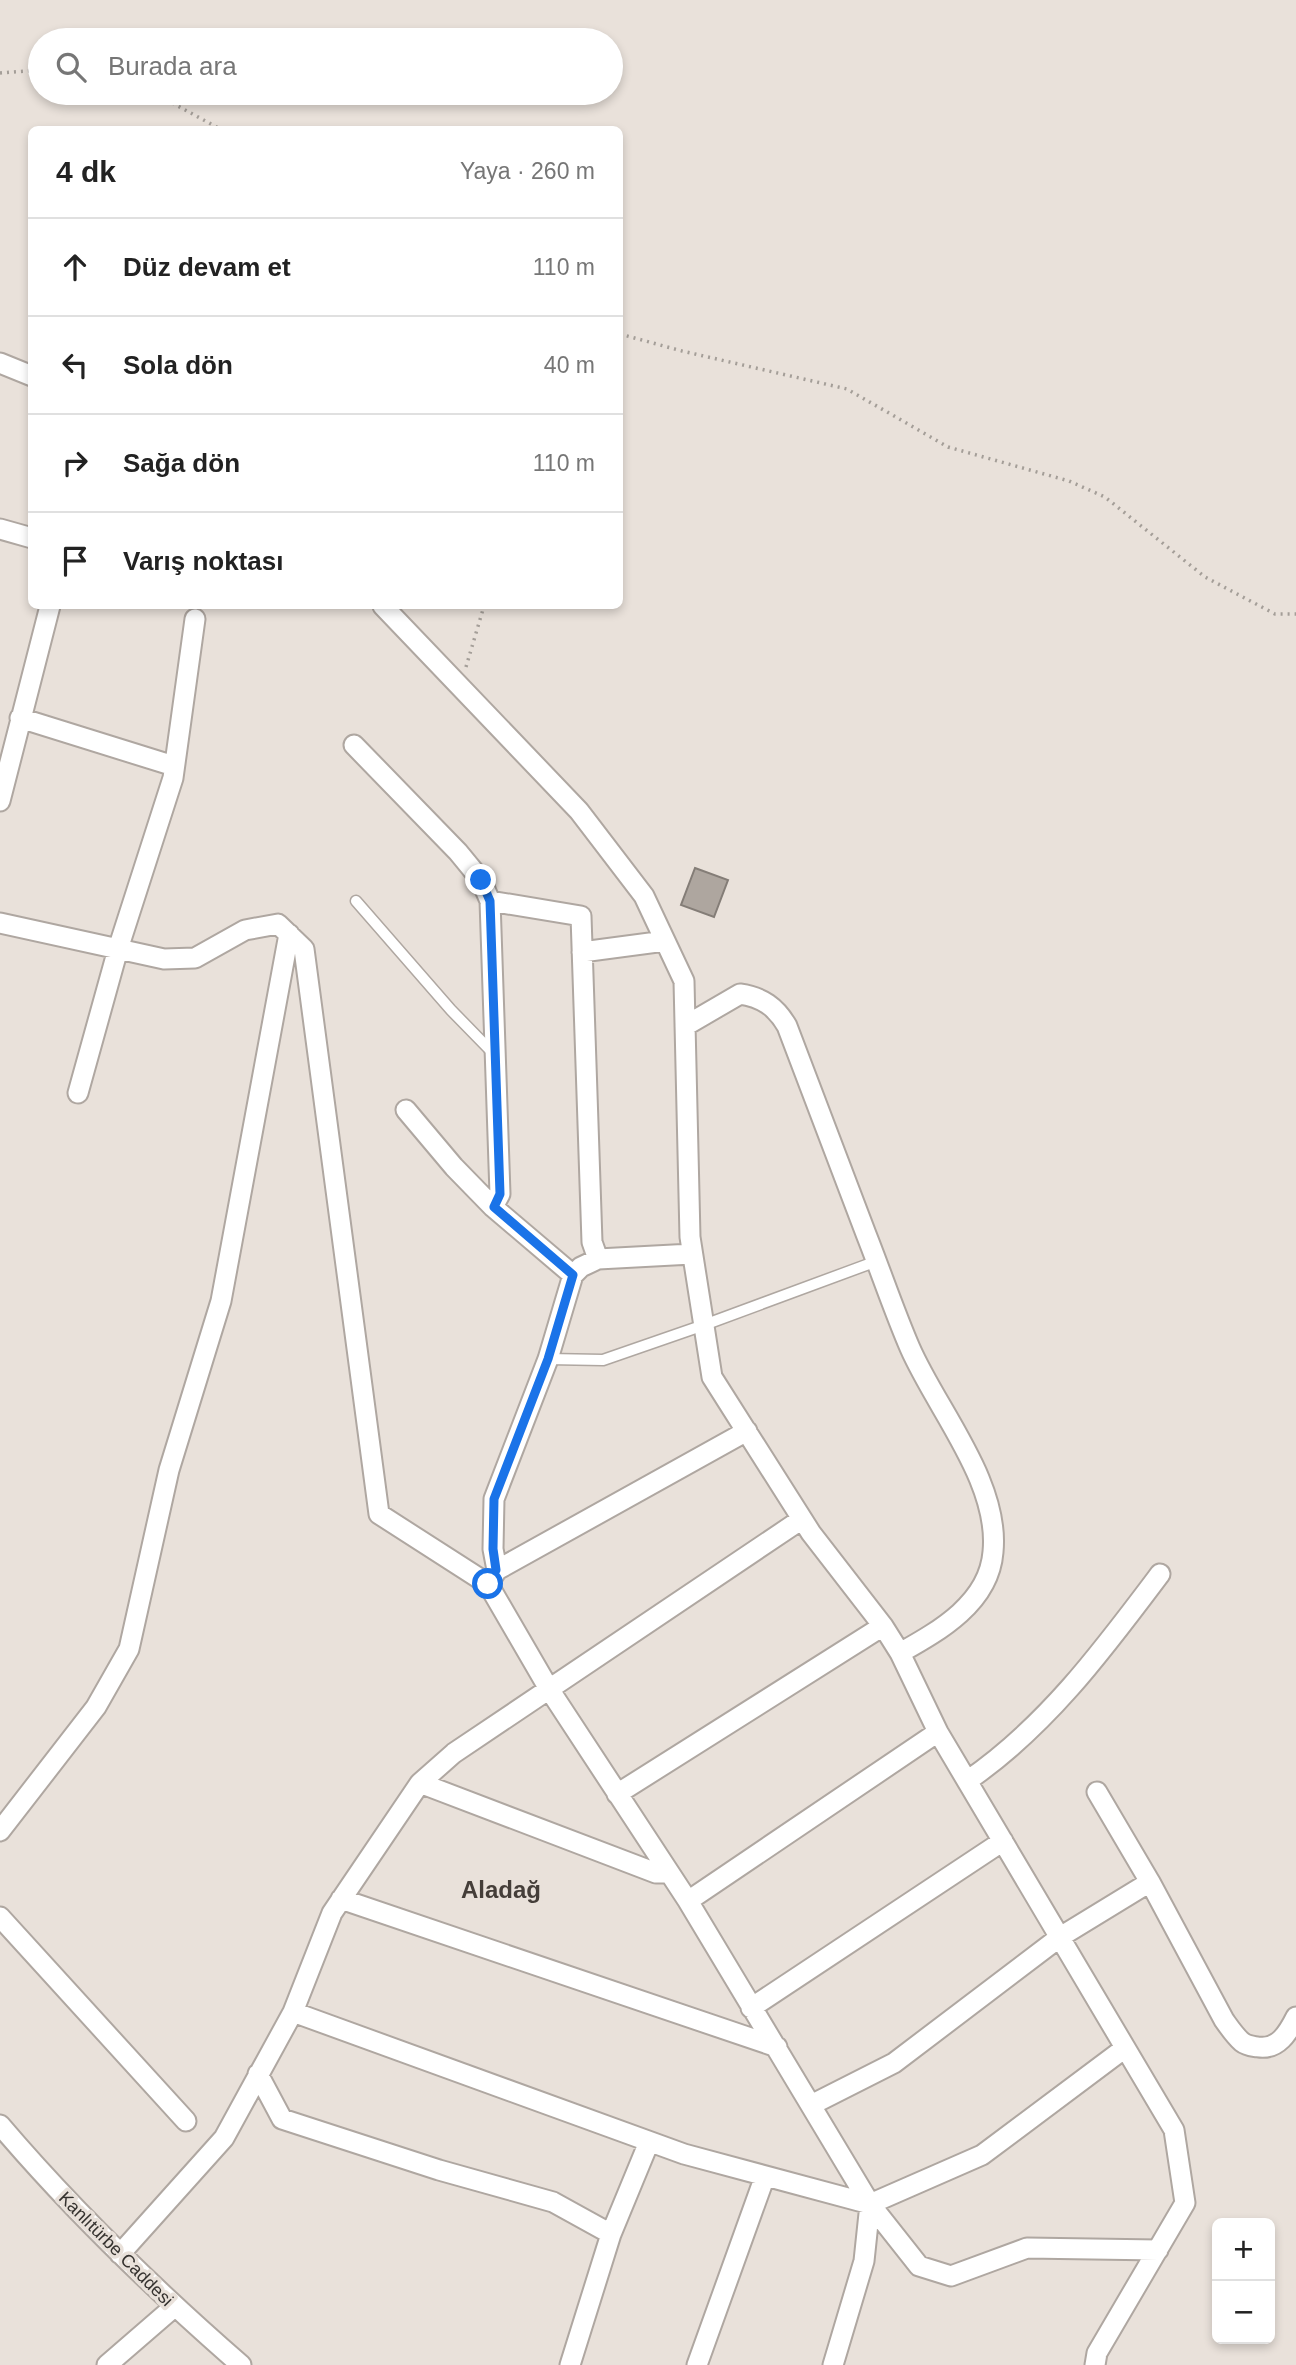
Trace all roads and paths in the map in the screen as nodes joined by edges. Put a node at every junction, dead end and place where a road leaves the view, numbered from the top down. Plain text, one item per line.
1 (28, 71) edge
2 (0, 73) edge
3 (176, 105) edge
4 (215, 126) edge
5 (623, 335) edge
6 (0, 363) edge
7 (28, 374) edge
8 (0, 529) edge
9 (28, 537) edge
10 (49, 609) edge
11 (386, 609) edge
12 (483, 609) edge
13 (1296, 614) edge
14 (195, 619) dead end
15 (466, 694) junction
16 (20, 718) junction
17 (354, 745) dead end
18 (4, 761) edge
19 (174, 766) junction
20 (0, 801) edge
21 (356, 901) dead end
22 (490, 901) junction
23 (0, 923) edge
24 (289, 934) junction
25 (665, 941) junction
26 (118, 949) junction
27 (582, 952) junction
28 (685, 1026) junction
29 (496, 1056) junction
30 (78, 1093) dead end
31 (407, 1110) dead end
32 (494, 1207) junction
33 (692, 1254) junction
34 (598, 1259) junction
35 (877, 1261) junction
36 (573, 1275) junction
37 (704, 1325) junction
38 (548, 1359) junction
39 (747, 1432) junction
40 (802, 1520) junction
41 (1160, 1574) dead end
42 (492, 1577) junction
43 (883, 1626) junction
44 (900, 1653) junction
45 (549, 1689) junction
46 (938, 1732) junction
47 (967, 1782) junction
48 (420, 1783) junction
49 (1097, 1792) dead end
50 (617, 1794) junction
51 (0, 1831) edge
52 (1003, 1841) junction
53 (668, 1873) junction
54 (1150, 1882) junction
55 (341, 1899) junction
56 (688, 1901) junction
57 (0, 1917) edge
58 (1060, 1937) junction
59 (751, 2008) junction
60 (293, 2012) junction
61 (1296, 2017) edge
62 (777, 2047) junction
63 (1125, 2048) junction
64 (258, 2074) junction
65 (811, 2105) junction
66 (186, 2121) dead end
67 (0, 2125) edge
68 (649, 2142) junction
69 (765, 2176) junction
70 (870, 2204) junction
71 (611, 2234) junction
72 (1158, 2250) junction
73 (120, 2253) junction
74 (174, 2307) junction
75 (107, 2365) edge
76 (241, 2365) edge
77 (570, 2365) edge
78 (697, 2365) edge
79 (833, 2365) edge
80 (1095, 2365) edge

1 - 2 path
3 - 4 path
5 - 13 path
6 - 7 street
8 - 9 street
10 - 16 street
11 - 15 street
12 - 15 path
14 - 19 street
15 - 25 street
16 - 18 street
16 - 19 street
17 - 22 street
18 - 20 street
19 - 26 street
21 - 29 lane
22 - 27 street
22 - 29 street
23 - 26 street
24 - 26 street
24 - 42 street
24 - 51 street
25 - 27 street
25 - 28 street
26 - 30 street
27 - 34 street
28 - 33 street
28 - 35 street
29 - 32 street
31 - 32 street
32 - 36 street
33 - 34 street
33 - 37 street
34 - 36 street
35 - 37 lane
35 - 44 street
36 - 38 street
37 - 38 lane
37 - 39 street
38 - 42 street
39 - 40 street
39 - 42 street
40 - 43 street
40 - 45 street
41 - 47 street
42 - 45 street
43 - 44 street
43 - 50 street
44 - 46 street
45 - 48 street
45 - 50 street
46 - 47 street
46 - 56 street
47 - 52 street
48 - 53 street
48 - 55 street
49 - 54 street
50 - 53 street
52 - 58 street
52 - 59 street
53 - 56 street
54 - 58 street
54 - 61 street
55 - 60 street
55 - 62 street
56 - 59 street
57 - 66 street
58 - 63 street
58 - 65 street
59 - 62 street
60 - 64 street
60 - 68 street
62 - 65 street
63 - 70 street
63 - 72 street
64 - 71 street
64 - 73 street
65 - 70 street
67 - 73 street, Kanlıtürbe Caddesi
68 - 69 street
68 - 71 street
69 - 70 street
69 - 78 street
70 - 72 street
70 - 79 street
71 - 77 street
72 - 80 street
73 - 74 street, Kanlıtürbe Caddesi
74 - 75 street
74 - 76 street, Kanlıtürbe Caddesi

